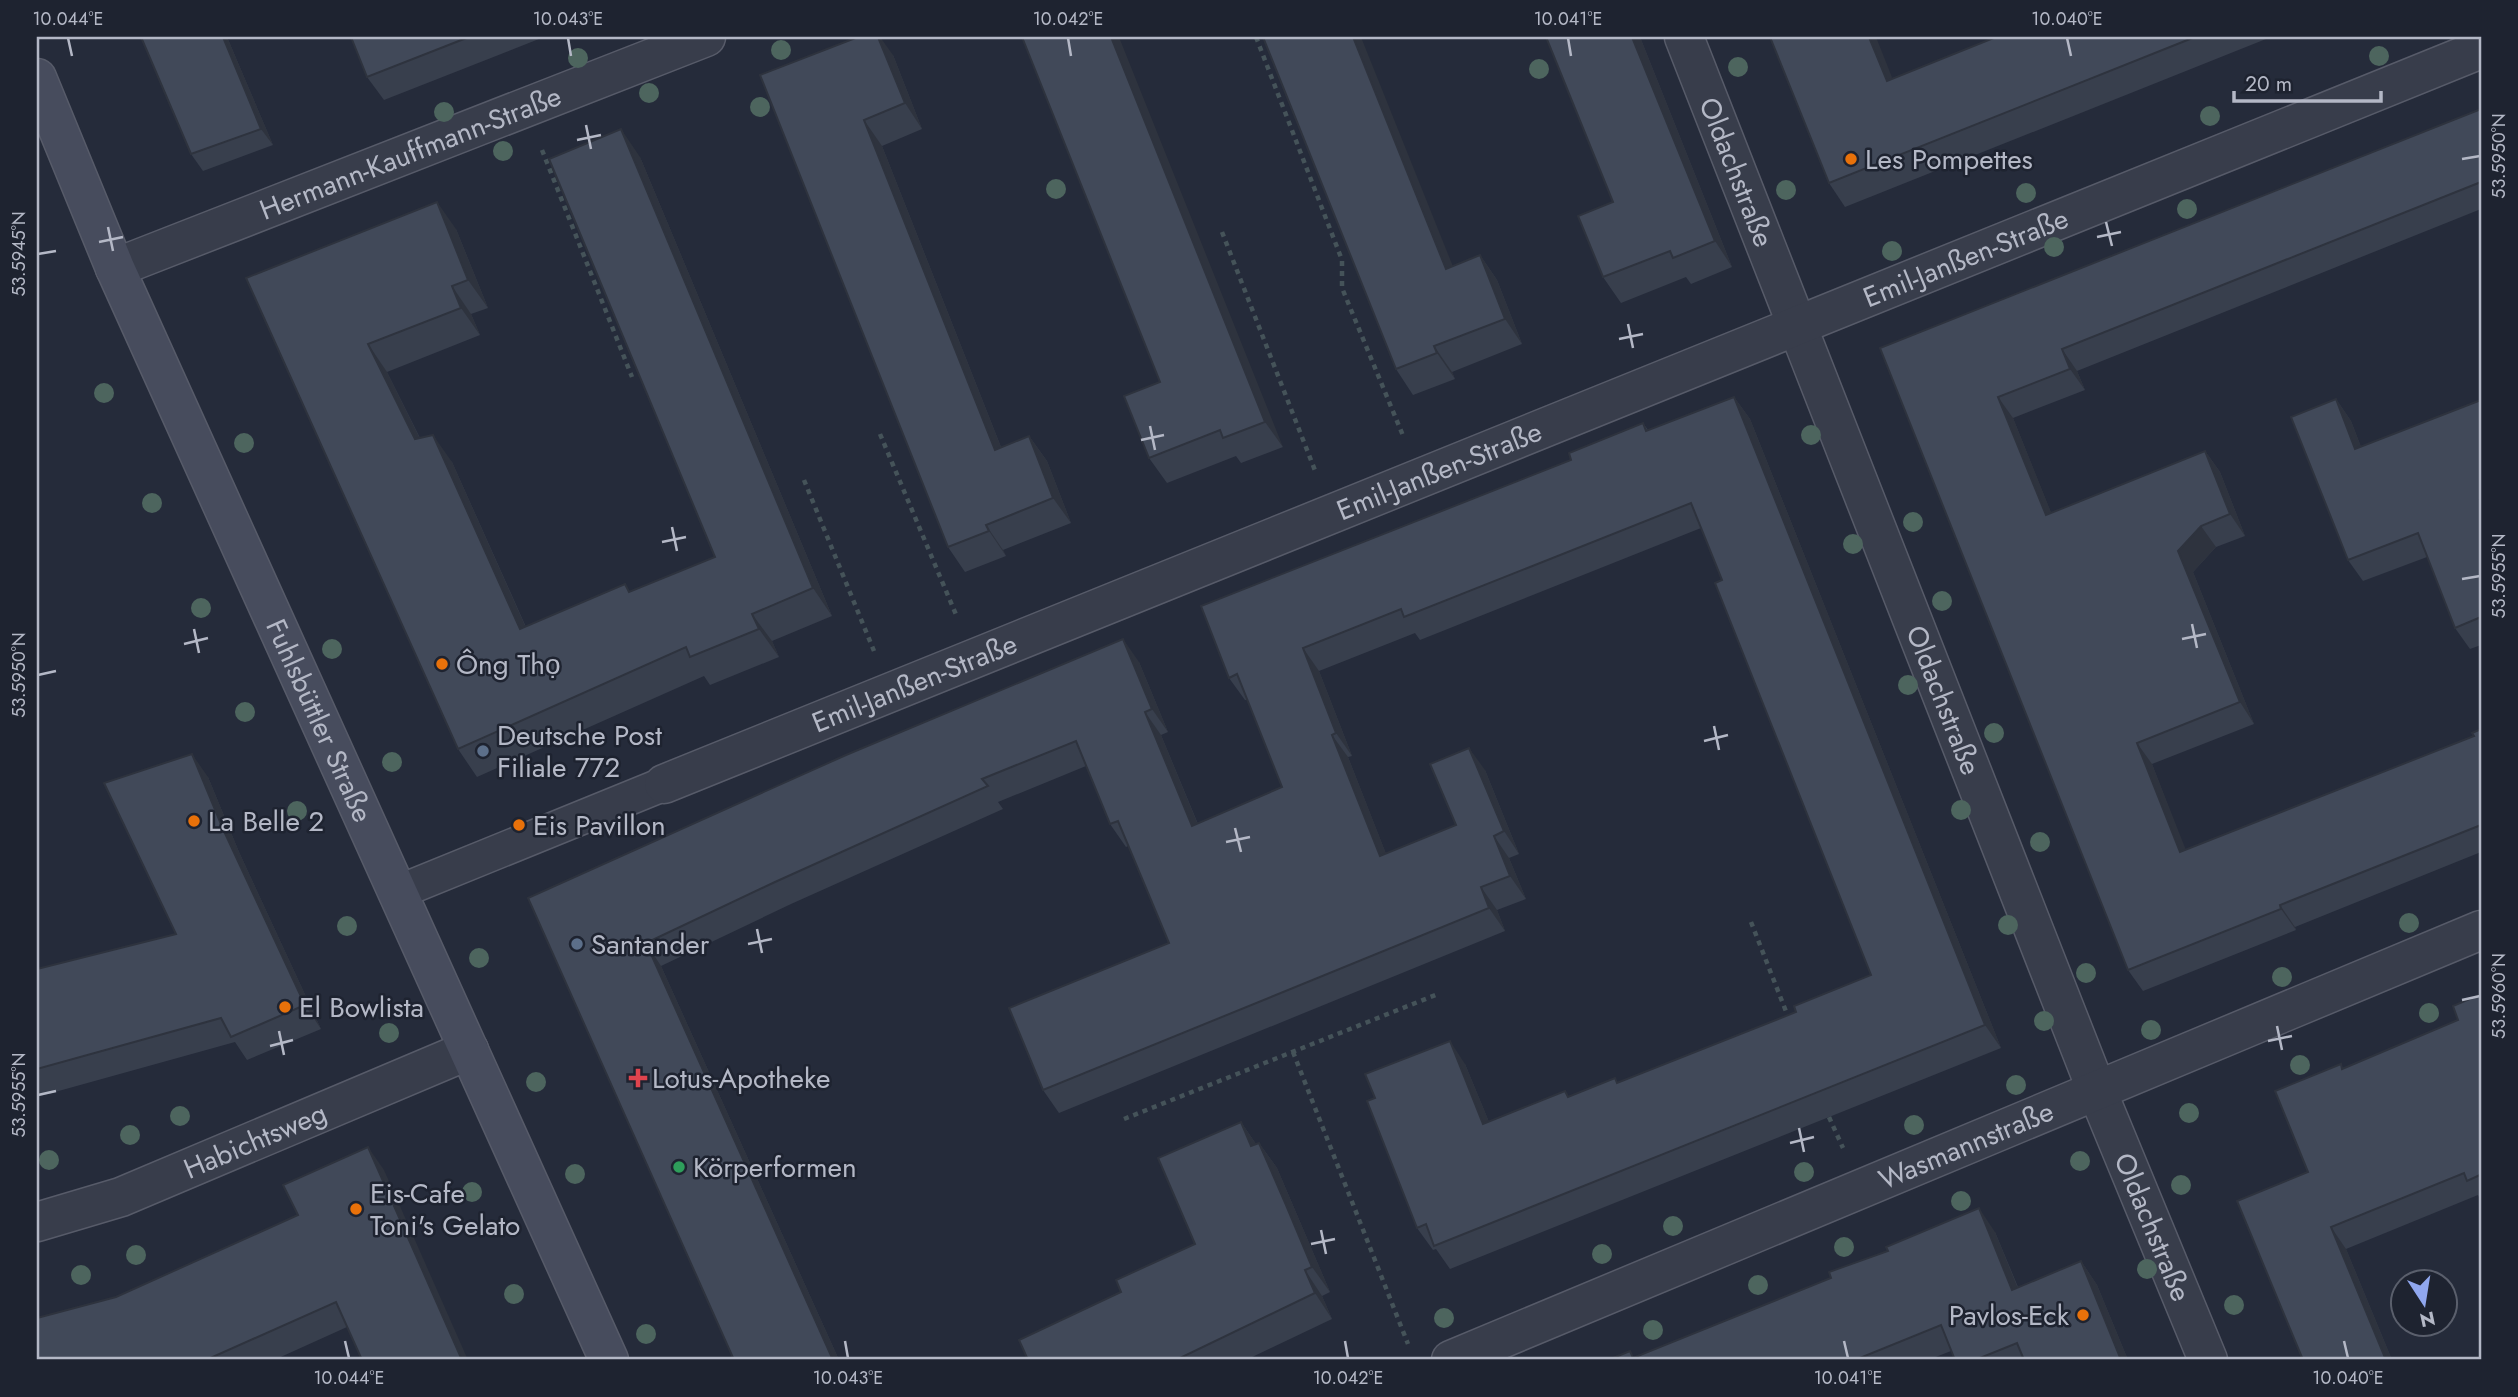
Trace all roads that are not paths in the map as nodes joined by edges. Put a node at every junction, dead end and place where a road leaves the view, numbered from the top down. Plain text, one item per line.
1 (706, 37) edge
2 (1684, 37) edge
3 (2481, 49) edge
4 (37, 78) edge
5 (115, 268) junction
6 (1797, 326) junction
7 (664, 784) joint
8 (396, 892) junction
9 (2481, 929) edge
10 (470, 1050) junction
11 (2096, 1091) junction
12 (37, 1222) edge
13 (1460, 1358) edge
14 (609, 1360) edge
15 (2208, 1360) edge

1 - 5 street, Hermann-Kauffmann-Straße
2 - 6 street, Oldachstraße
3 - 6 street, Emil-Janßen-Straße
4 - 5 main road, Fuhlsbüttler Straße
5 - 8 main road, Fuhlsbüttler Straße
6 - 7 street, Emil-Janßen-Straße
6 - 11 street, Oldachstraße
7 - 8 street, Emil-Janßen-Straße
8 - 10 main road, Fuhlsbüttler Straße
9 - 11 street, Wasmannstraße
10 - 12 street, Habichtsweg
10 - 14 main road, Fuhlsbüttler Straße
11 - 13 street, Wasmannstraße
11 - 15 street, Oldachstraße

